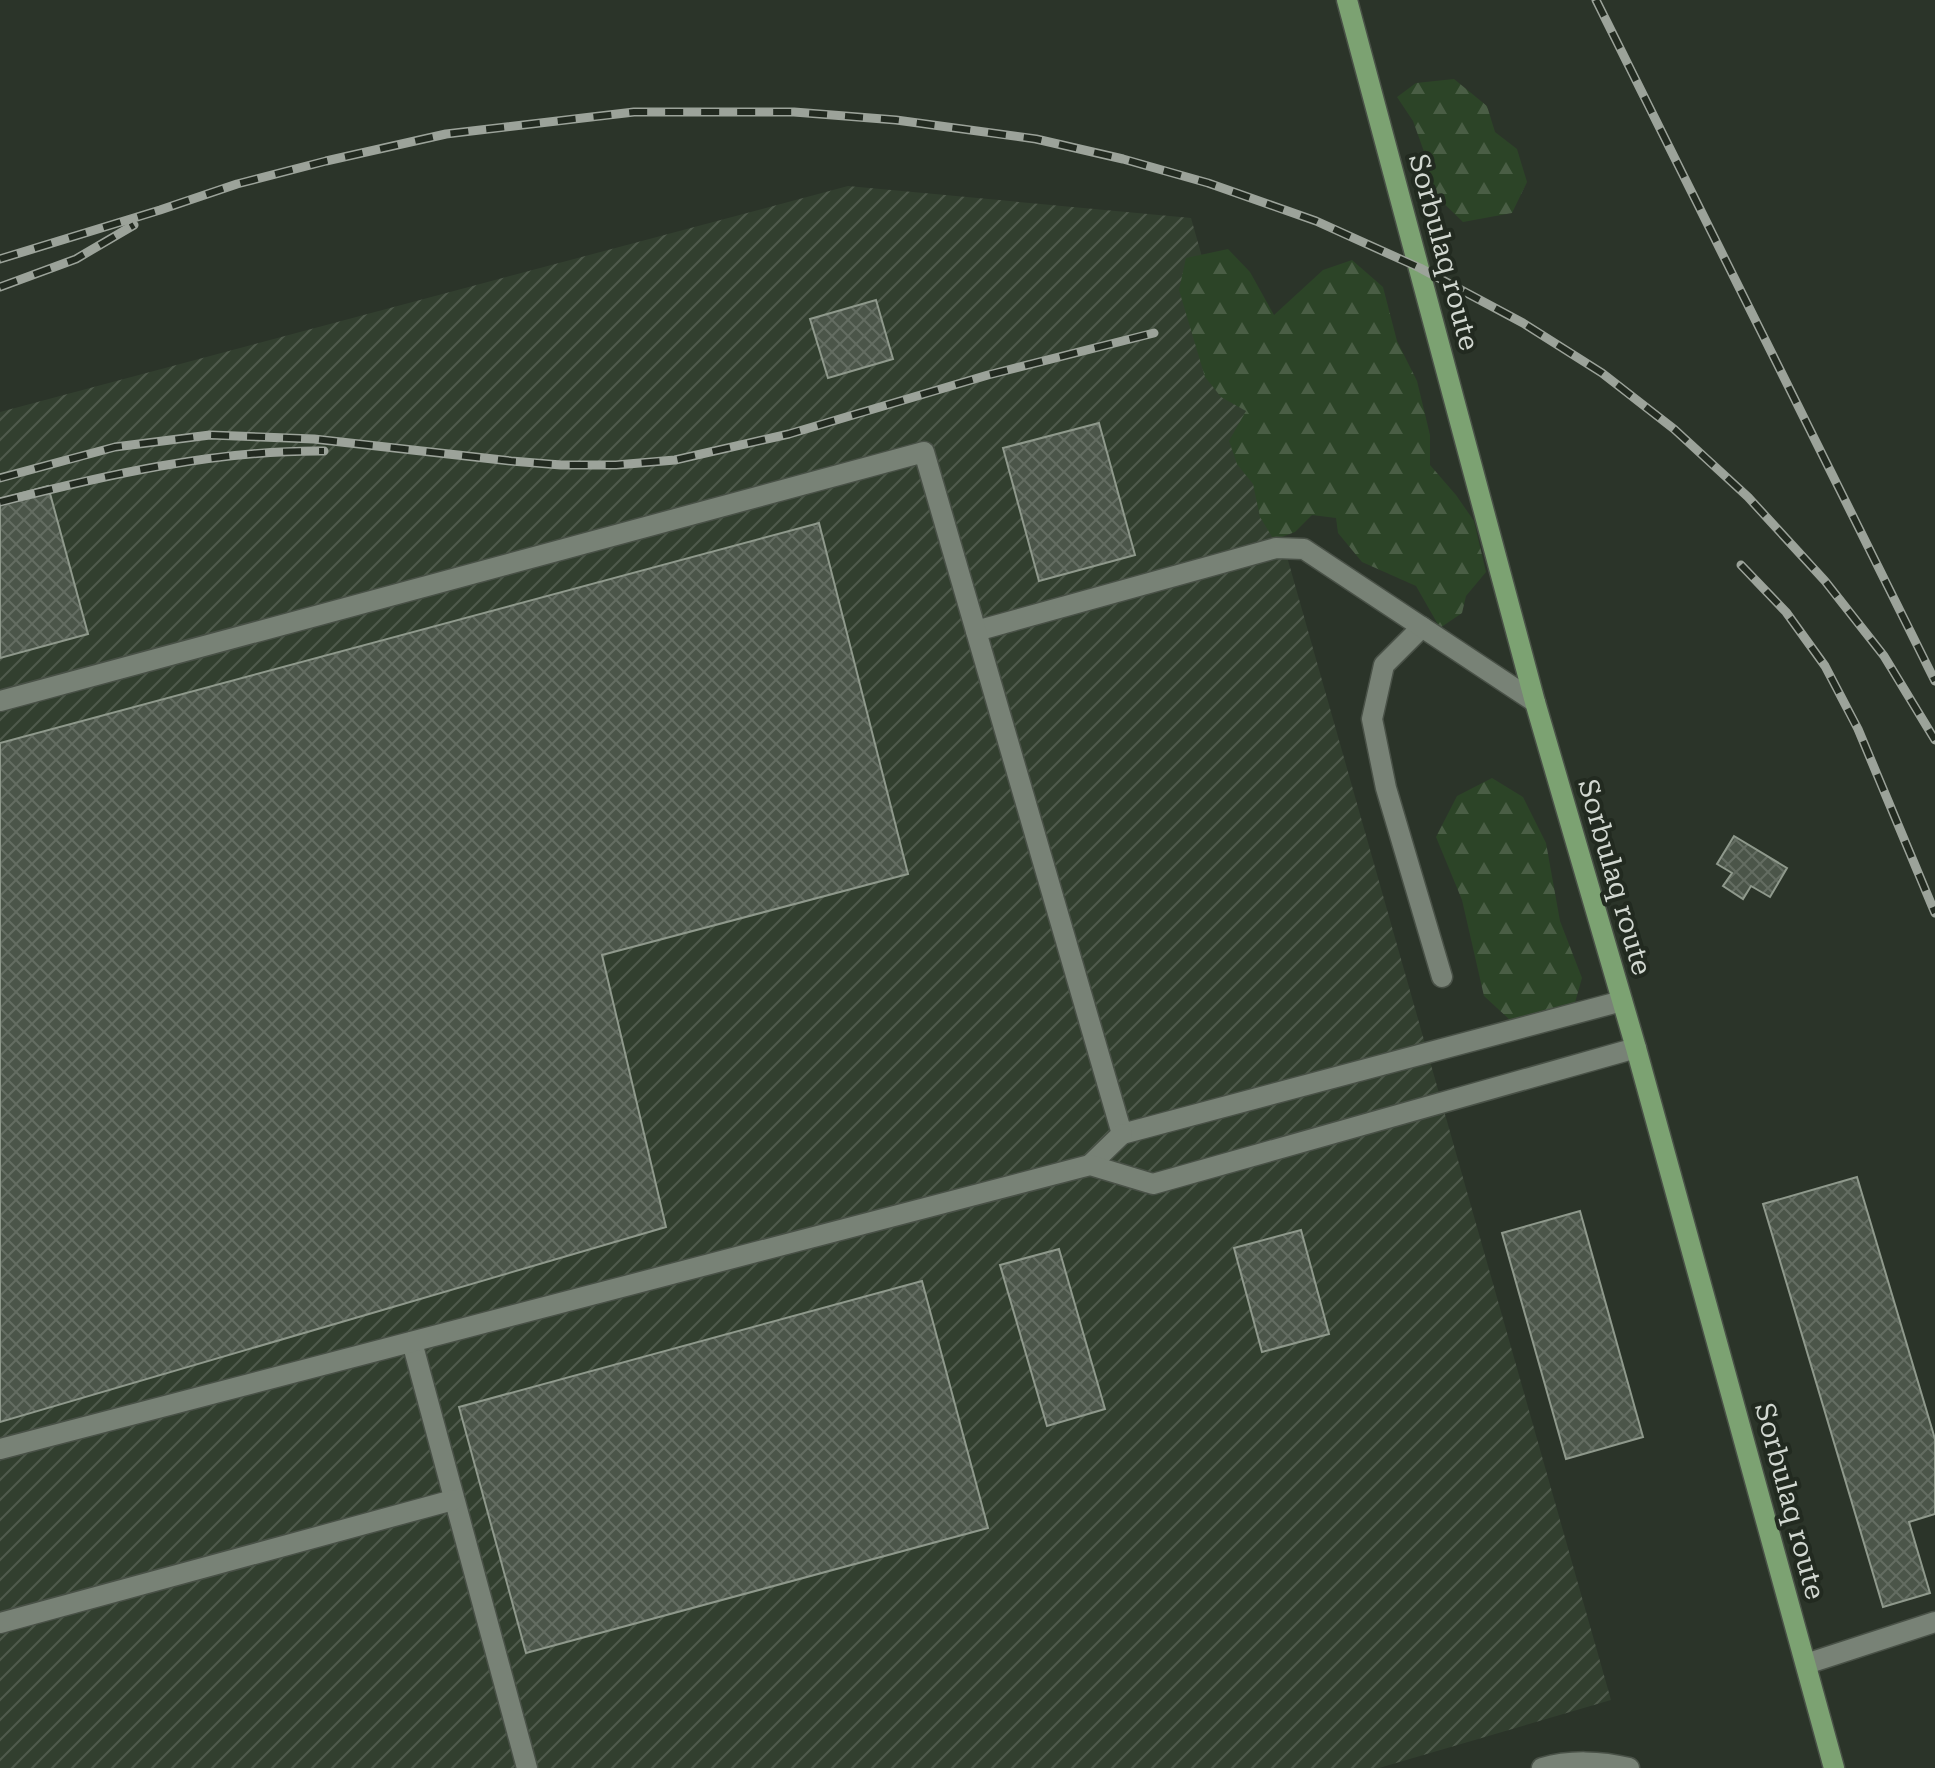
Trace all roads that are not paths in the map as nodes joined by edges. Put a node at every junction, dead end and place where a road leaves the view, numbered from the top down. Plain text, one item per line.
1 (1347, 0) edge
2 (1422, 627) junction
3 (976, 631) junction
4 (0, 701) edge
5 (1535, 702) junction
6 (1442, 977) dead end
7 (1622, 1001) junction
8 (1636, 1048) junction
9 (1122, 1134) junction
10 (1090, 1165) junction
11 (412, 1342) junction
12 (0, 1449) edge
13 (453, 1500) junction
14 (1935, 1622) edge
15 (0, 1623) edge
16 (1806, 1664) junction
17 (527, 1768) edge
18 (1542, 1768) edge
19 (1629, 1768) edge
20 (1834, 1768) edge

1 - 5 main road, Sorbulaq route
2 - 3 street
2 - 5 street
2 - 6 street
3 - 4 street
3 - 9 street
5 - 7 main road, Sorbulaq route
7 - 8 main road, Sorbulaq route
7 - 9 street
8 - 10 street
8 - 16 main road, Sorbulaq route
9 - 10 street
10 - 11 street
11 - 12 street
11 - 13 street
13 - 15 street
13 - 17 street
14 - 16 street
16 - 20 main road, Sorbulaq route
18 - 19 street

